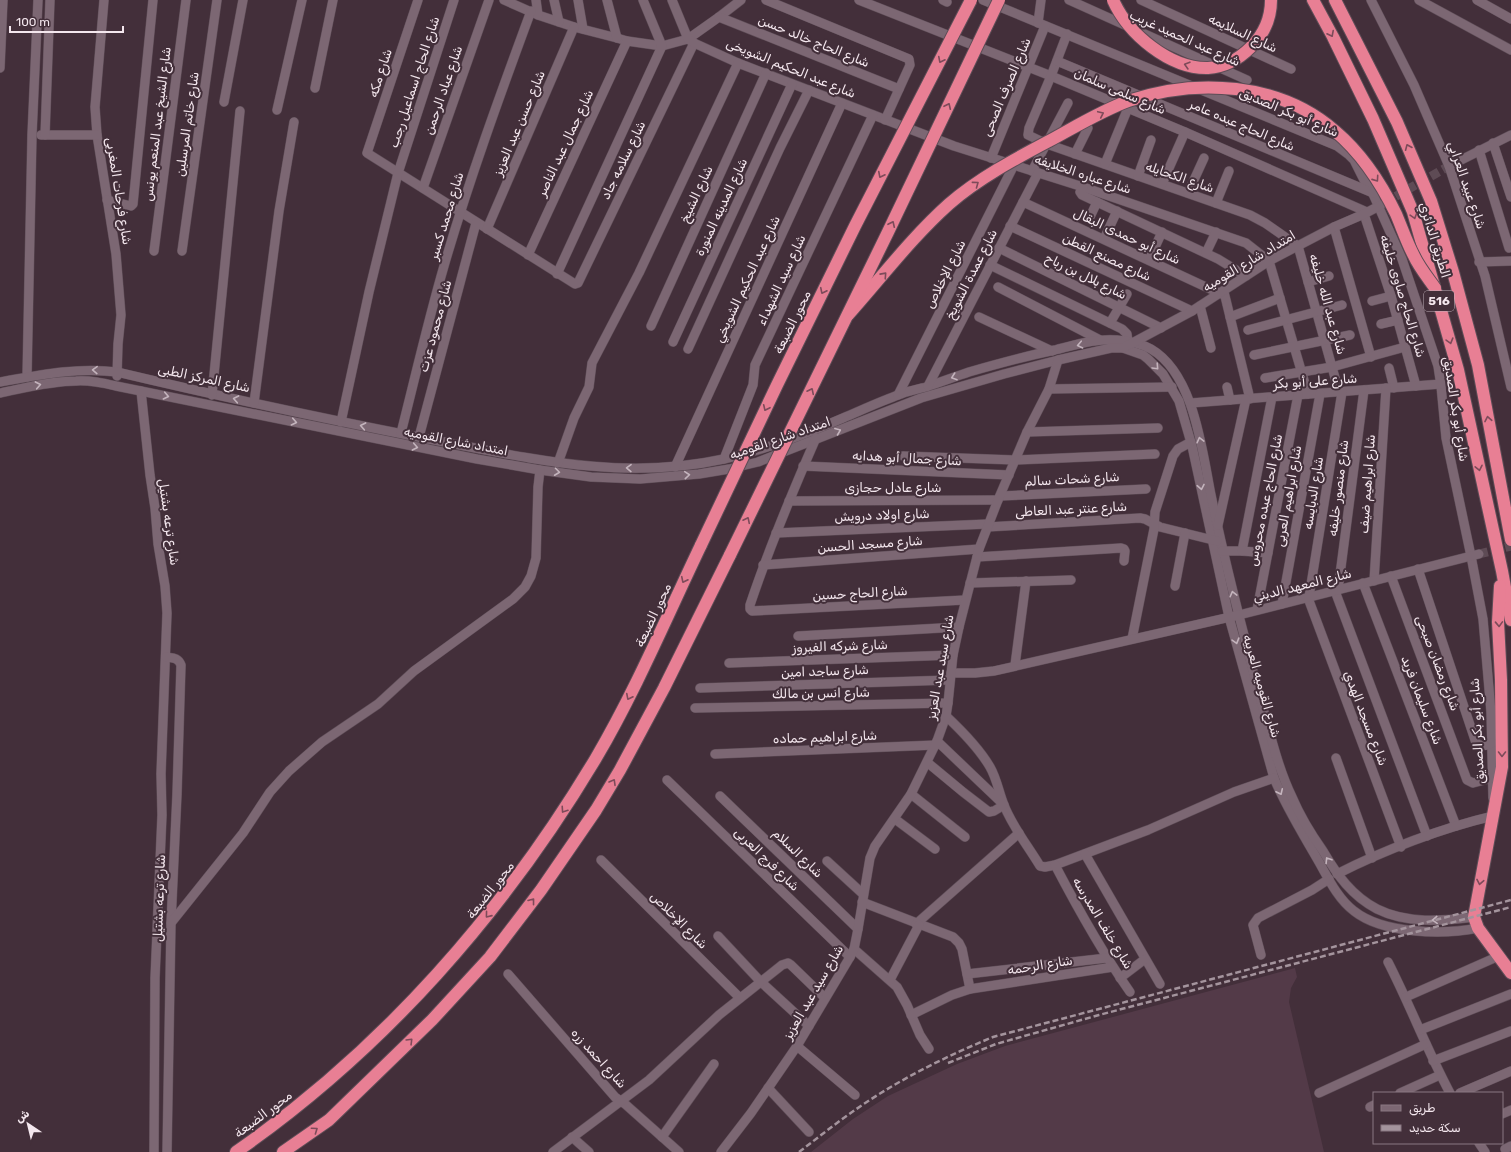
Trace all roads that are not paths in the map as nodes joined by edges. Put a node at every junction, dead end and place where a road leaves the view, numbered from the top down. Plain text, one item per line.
1 (3, 0) edge
2 (38, 0) edge
3 (50, 0) edge
4 (104, 0) edge
5 (153, 0) edge
6 (186, 0) edge
7 (217, 0) edge
8 (242, 0) edge
9 (302, 0) edge
10 (334, 0) edge
11 (418, 0) edge
12 (454, 0) edge
13 (489, 0) edge
14 (504, 0) edge
15 (536, 0) edge
16 (554, 0) edge
17 (578, 0) edge
18 (607, 0) edge
19 (643, 0) edge
20 (672, 0) edge
21 (741, 0) edge
22 (766, 0) edge
23 (859, 0) edge
24 (963, 0) edge
25 (971, 0) edge
26 (983, 0) edge
27 (999, 0) edge
28 (1041, 0) edge
29 (1068, 0) edge
30 (1113, 0) edge
31 (1141, 0) edge
32 (1271, 0) edge
33 (1313, 0) edge
34 (1335, 0) edge
35 (1371, 0) edge
36 (1419, 0) edge
37 (1477, 0) edge
38 (514, 2) edge
39 (534, 13) junction
40 (719, 18) junction
41 (962, 19) junction
42 (1511, 19) edge
43 (559, 22) junction
44 (1042, 24) junction
45 (579, 28) junction
46 (1067, 34) junction
47 (617, 38) junction
48 (627, 41) junction
49 (691, 41) junction
50 (662, 46) junction
51 (1511, 50) edge
52 (1057, 61) junction
53 (738, 62) junction
54 (1028, 67) junction
55 (0, 68) edge
56 (1291, 69) dead end
57 (766, 73) junction
58 (1051, 76) junction
59 (1248, 80) dead end
60 (792, 84) junction
61 (314, 88) dead end
62 (899, 89) junction
63 (809, 90) junction
64 (224, 102) dead end
65 (842, 103) junction
66 (1068, 103) dead end
67 (1128, 108) junction
68 (277, 110) dead end
69 (240, 111) dead end
70 (873, 115) junction
71 (885, 120) junction
72 (294, 122) dead end
73 (1088, 128) dead end
74 (1185, 132) junction
75 (32, 135) junction
76 (45, 135) junction
77 (97, 135) junction
78 (1511, 135) edge
79 (1151, 140) dead end
80 (1493, 143) junction
81 (1046, 144) junction
82 (1479, 150) junction
83 (1075, 154) junction
84 (990, 158) junction
85 (1204, 158) dead end
86 (1105, 164) junction
87 (1014, 165) junction
88 (1449, 166) junction
89 (1229, 171) dead end
90 (1035, 172) junction
91 (398, 173) junction
92 (1138, 176) junction
93 (1162, 184) junction
94 (1082, 187) junction
95 (423, 188) junction
96 (1188, 194) junction
97 (1374, 194) junction
98 (1511, 197) edge
99 (108, 200) junction
100 (1023, 202) junction
101 (1097, 202) junction
102 (1216, 203) junction
103 (1380, 206) junction
104 (1117, 211) junction
105 (460, 212) junction
106 (1366, 213) junction
107 (1090, 217) dead end
108 (476, 223) junction
109 (1010, 226) junction
110 (1334, 227) junction
111 (487, 229) junction
112 (1162, 232) junction
113 (1216, 232) junction
114 (1104, 239) junction
115 (1298, 246) junction
116 (999, 248) junction
117 (1509, 248) dead end
118 (154, 251) dead end
119 (182, 251) dead end
120 (1206, 253) junction
121 (528, 255) junction
122 (1149, 260) junction
123 (1269, 261) junction
124 (1511, 261) edge
125 (1479, 262) junction
126 (990, 265) junction
127 (557, 274) junction
128 (1246, 276) junction
129 (1329, 276) dead end
130 (1308, 282) junction
131 (998, 287) dead end
132 (1435, 288) junction
133 (1223, 293) junction
134 (1127, 294) dead end
135 (1391, 296) junction
136 (1280, 298) junction
137 (1372, 301) dead end
138 (1342, 305) dead end
139 (1119, 307) junction
140 (1196, 309) junction
141 (1316, 312) junction
142 (848, 315) junction
143 (979, 317) dead end
144 (1230, 317) junction
145 (1286, 319) junction
146 (1398, 320) junction
147 (1110, 323) junction
148 (1381, 324) dead end
149 (650, 326) dead end
150 (1161, 328) junction
151 (1248, 330) dead end
152 (1350, 335) dead end
153 (1100, 340) junction
154 (1324, 340) junction
155 (673, 342) dead end
156 (1128, 344) junction
157 (1294, 346) junction
158 (1405, 347) junction
159 (1211, 348) dead end
160 (688, 349) dead end
161 (1052, 351) junction
162 (1254, 355) dead end
163 (1371, 357) junction
164 (1058, 360) junction
165 (1332, 367) junction
166 (1389, 368) dead end
167 (117, 372) junction
168 (1302, 372) junction
169 (27, 378) junction
170 (1265, 378) dead end
171 (0, 382) edge
172 (1441, 384) junction
173 (116, 386) junction
174 (928, 386) junction
175 (1416, 386) junction
176 (1172, 387) junction
177 (1227, 387) dead end
178 (1511, 387) edge
179 (1390, 388) junction
180 (1049, 389) junction
181 (1364, 390) junction
182 (141, 391) junction
183 (1340, 392) junction
184 (0, 393) edge
185 (212, 394) junction
186 (1308, 394) junction
187 (1320, 394) junction
188 (898, 395) junction
189 (1298, 395) junction
190 (1272, 397) junction
191 (1248, 399) junction
192 (1230, 400) junction
193 (254, 403) junction
194 (1191, 403) junction
195 (341, 422) junction
196 (820, 428) junction
197 (1158, 428) dead end
198 (1027, 432) junction
199 (401, 433) junction
200 (419, 437) junction
201 (377, 439) joint
202 (815, 440) junction
203 (1191, 442) junction
204 (1155, 454) dead end
205 (902, 456) dead end
206 (724, 459) junction
207 (1015, 460) junction
208 (558, 463) junction
209 (804, 466) junction
210 (675, 467) junction
211 (540, 470) junction
212 (1009, 475) junction
213 (1146, 488) dead end
214 (999, 498) junction
215 (788, 501) junction
216 (1155, 524) junction
217 (988, 526) junction
218 (1218, 528) junction
219 (776, 533) junction
220 (1185, 533) junction
221 (1511, 540) edge
222 (1216, 541) junction
223 (1222, 551) junction
224 (1242, 551) junction
225 (978, 553) junction
226 (1268, 553) junction
227 (1475, 555) junction
228 (1124, 561) dead end
229 (763, 565) junction
230 (1418, 569) junction
231 (1502, 571) junction
232 (1391, 576) junction
233 (1026, 580) junction
234 (1071, 580) dead end
235 (1374, 581) junction
236 (970, 583) junction
237 (1363, 583) junction
238 (1175, 586) dead end
239 (1337, 590) junction
240 (1308, 598) junction
241 (965, 600) junction
242 (1282, 604) junction
243 (1257, 610) junction
244 (1239, 615) junction
245 (1229, 617) junction
246 (1511, 620) edge
247 (959, 627) junction
248 (798, 636) dead end
249 (1132, 639) junction
250 (953, 655) junction
251 (166, 656) junction
252 (729, 663) dead end
253 (1015, 665) junction
254 (950, 676) junction
255 (700, 688) dead end
256 (948, 703) junction
257 (695, 708) dead end
258 (946, 716) junction
259 (937, 743) junction
260 (1492, 743) junction
261 (715, 754) dead end
262 (1336, 758) dead end
263 (928, 763) junction
264 (1274, 778) junction
265 (1492, 778) junction
266 (667, 780) dead end
267 (911, 794) junction
268 (720, 796) dead end
269 (1004, 804) junction
270 (1493, 816) junction
271 (895, 819) junction
272 (1456, 826) junction
273 (1019, 833) junction
274 (1427, 836) junction
275 (965, 837) dead end
276 (1401, 846) junction
277 (935, 850) dead end
278 (1085, 854) junction
279 (1372, 858) junction
280 (601, 860) dead end
281 (827, 861) dead end
282 (1055, 865) junction
283 (1333, 876) junction
284 (863, 898) junction
285 (1476, 922) junction
286 (171, 923) junction
287 (918, 924) junction
288 (858, 929) junction
289 (718, 936) dead end
290 (852, 953) junction
291 (1261, 955) dead end
292 (1499, 956) junction
293 (1107, 958) junction
294 (1145, 959) junction
295 (1388, 962) dead end
296 (1113, 967) junction
297 (1511, 973) edge
298 (508, 974) dead end
299 (967, 974) junction
300 (1120, 978) junction
301 (890, 980) junction
302 (760, 981) junction
303 (1160, 984) dead end
304 (970, 989) junction
305 (1130, 992) dead end
306 (1511, 994) edge
307 (1406, 996) junction
308 (740, 998) junction
309 (826, 998) junction
310 (911, 1015) junction
311 (809, 1026) junction
312 (1420, 1030) junction
313 (1511, 1031) edge
314 (1426, 1044) junction
315 (797, 1046) junction
316 (929, 1049) dead end
317 (1433, 1061) junction
318 (714, 1064) dead end
319 (1511, 1071) edge
320 (1440, 1075) junction
321 (768, 1088) junction
322 (1402, 1092) edge
323 (1449, 1092) edge
324 (1462, 1092) edge
325 (1318, 1093) dead end
326 (855, 1095) dead end
327 (620, 1101) junction
328 (809, 1132) dead end
329 (572, 1137) junction
330 (662, 1137) junction
331 (154, 1152) edge
332 (167, 1152) edge
333 (236, 1152) edge
334 (283, 1152) edge
335 (553, 1152) edge
336 (589, 1152) edge
337 (678, 1152) edge
338 (722, 1152) edge

1 - 55 street
2 - 75 street
3 - 76 street
4 - 77 street, شارع فرحات المغربى
5 - 99 street
6 - 118 street, شارع الشيخ عبد المنعم يونس
7 - 119 street, شارع خاتم المرسلين
8 - 64 street
9 - 68 street
10 - 61 street
11 - 91 street, شارع مكه
12 - 91 street, شارع الحاج اسماعيل رجب
13 - 95 street, شارع عباد الرحمن
14 - 38 street
15 - 39 street
16 - 43 street
17 - 45 street
18 - 47 street
19 - 50 street
20 - 49 street
21 - 40 street
22 - 62 street
23 - 54 street, شارع سلمى سلمان
24 - 41 highway
25 - 41 highway, محور الضبعة, bridge
26 - 44 street, شارع أبو بكر الصديق
142 -> 27 highway, bridge
28 - 44 street, شارع الصرف الصحى
29 - 59 street, شارع عبد الحميد غريب
32 -> 30 highway, bridge
31 - 56 street, شارع السلايمه
33 -> 132 highway, الطريق الدائري / 516
221 -> 34 highway, الطريق الدائري / 516
35 - 88 street, شارع عبيد العرابي
36 - 51 street
37 - 42 street
38 - 39 street
39 - 43 street
39 - 105 street, شارع محمد كسبر
40 - 49 street
40 - 62 street, شارع الحاج خالد حسن
41 -> 333 highway, محور الضبعة, bridge
43 - 45 street
44 - 46 street, شارع أبو بكر الصديق
44 - 54 street, شارع الصرف الصحى
45 - 47 street
45 - 111 street, شارع حسن عبد العزيز
46 - 52 street, شارع الكحايله
46 - 97 street, شارع أبو بكر الصديق
47 - 48 street
48 - 50 street
48 - 121 street, شارع جمال عبد الناصر
49 - 50 street
49 - 53 street, شارع عبد الحكيم الشويخى
49 - 127 street, شارع سلامه جاد
50 - 127 street
52 - 58 street, شارع الكحايله
52 - 97 street, شارع الحاج عبده عامر
53 - 57 street, شارع عبد الحكيم الشويخى
53 - 208 street
54 - 58 street, شارع سلمى سلمان
54 - 84 street, شارع الصرف الصحى
57 - 60 street, شارع عبد الحكيم الشويخى
57 - 149 street, شارع الشيخ
58 - 67 street, شارع سلمى سلمان
58 - 81 street, شارع الكحايله
60 - 63 street, شارع عبد الحكيم الشويخى
60 - 155 street, شارع المدينه المنورة
62 - 71 street
63 - 65 street, شارع عبد الحكيم الشويخى
63 - 160 street
65 - 70 street, شارع عبد الحكيم الشويخى
65 - 210 street, شارع عبد الحكيم الشويخي
66 - 81 street, شارع عمدة الشويخ
67 - 74 street, شارع سلمى سلمان
67 - 86 street
69 - 185 street
70 - 71 street, شارع عبد الحكيم الشويخى
70 - 206 street, شارع سيد الشهداء
71 - 84 street, شارع عباره الخلايفه
72 - 193 street
73 - 83 street
74 - 93 street
74 - 106 street, شارع سلمى سلمان
75 - 76 street
75 - 169 street
76 - 77 street
77 - 99 street, شارع فرحات المغربى
78 - 80 street
79 - 92 street
80 - 82 street
80 - 98 street
81 - 83 street, شارع الكحايله
81 - 90 street, شارع عمدة الشويخ
82 - 88 street
82 - 117 street
83 - 86 street, شارع الكحايله
84 - 87 street, شارع عباره الخلايفه
85 - 96 street
86 - 92 street, شارع الكحايله
87 - 90 street, شارع عباره الخلايفه
87 - 188 street, شارع الإخلاص
88 - 125 street, شارع عبيد العرابي
89 - 102 street
90 - 94 street, شارع عباره الخلايفه
90 - 100 street, شارع عمدة الشويخ
91 - 95 street
91 - 195 street, شارع الحاج اسماعيل رجب
92 - 93 street, شارع الكحايله
93 - 96 street, شارع الكحايله
94 - 101 street
94 - 113 street, شارع عباره الخلايفه
95 - 105 street
96 - 102 street, شارع الكحايله
97 - 103 street, شارع أبو بكر الصديق
99 - 167 street, شارع فرحات المغربى
100 - 109 street, شارع عمدة الشويخ
100 - 114 street, شارع أبو حمدى البقال
101 - 104 street
101 - 107 street
102 - 115 street, شارع الكحايله
103 - 106 street, امتداد شارع القوميه
103 - 172 street, شارع أبو بكر الصديق
104 - 112 street
104 - 114 street
105 - 108 street
105 - 199 street, شارع محمد كسبر
106 - 110 street, امتداد شارع القوميه
106 - 135 street, شارع الحاج صاوى خليفه
108 - 111 street
108 - 200 street, شارع محمود عزت
109 - 116 street, شارع عمدة الشويخ
109 - 140 street, شارع مصنع القطن
110 - 115 street, امتداد شارع القوميه
110 - 163 street
111 - 121 street
112 - 120 street
112 - 122 street
113 - 120 street
113 - 123 street, شارع عباره الخلايفه
114 - 122 street, شارع أبو حمدى البقال
115 - 123 street, امتداد شارع القوميه
115 - 130 street, شارع عبد الله خليفه
116 - 126 street, شارع عمدة الشويخ
116 - 139 street, شارع بلال بن رباح
120 - 128 street
121 - 127 street
122 - 133 street, شارع أبو حمدى البقال
123 - 128 street, امتداد شارع القوميه
123 - 136 street
124 - 125 street
125 - 178 street, شارع عبيد العرابي
126 - 147 street
126 - 174 street, شارع عمدة الشويخ
128 - 133 street, امتداد شارع القوميه
129 - 130 street
130 - 141 street, شارع عبد الله خليفه
131 - 153 street
142 -> 132 highway, bridge
132 -> 231 highway, الطريق الدائري / 516
133 - 140 street, امتداد شارع القوميه
133 - 144 street
134 - 139 street
135 - 137 street
135 - 146 street, شارع الحاج صاوى خليفه
136 - 144 street
136 - 145 street
138 - 141 street
139 - 147 street
139 - 150 street, شارع بلال بن رباح
140 - 150 street, امتداد شارع القوميه
140 - 159 street
141 - 145 street
141 - 154 street, شارع عبد الله خليفه
334 -> 142 highway, bridge
143 - 161 street
144 - 191 street
145 - 151 street
145 - 157 street
146 - 148 street
146 - 158 street, شارع الحاج صاوى خليفه
147 - 156 street
150 - 156 street, امتداد شارع القوميه
152 - 154 street
153 - 156 street, امتداد شارع القوميه
153 -> 161 street, امتداد شارع القوميه
154 - 157 street
154 - 165 street, شارع عبد الله خليفه
156 - 164 street, امتداد شارع القوميه
156 -> 176 street, شارع القوميه العربيه
156 - 194 street, شارع القوميه العربيه
157 - 162 street
157 - 168 street
158 - 163 street
158 - 175 street, شارع الحاج صاوى خليفه
161 -> 174 street, امتداد شارع القوميه
163 - 165 street
164 - 180 street, شارع سيد عبد العزيز
202 -> 164 street, امتداد شارع القوميه
165 - 168 street
165 - 183 street, شارع عبد الله خليفه
166 - 179 street, شارع ابراهيم ضيف
167 -> 169 street, شارع المركز الطبى
167 - 173 street, شارع فرحات المغربى
167 - 185 street, شارع المركز الطبى
168 - 170 street
168 - 186 street
169 - 171 street, شارع المركز الطبى
172 - 175 street, شارع على أبو بكر
172 - 227 street, شارع أبو بكر الصديق
173 - 182 street, شارع المركز الطبى
184 -> 173 street, شارع المركز الطبى
174 - 188 street, امتداد شارع القوميه
175 - 179 street, شارع على أبو بكر
176 - 180 street
176 - 203 street, شارع القوميه العربيه
177 - 192 street
179 - 181 street, شارع على أبو بكر
179 - 235 street, شارع ابراهيم ضيف
180 - 198 street, شارع سيد عبد العزيز
181 - 183 street, شارع على أبو بكر
181 - 239 street, شارع منصور خليفه
182 -> 201 street, شارع المركز الطبى
182 - 251 street, شارع ترعه بشتيل
183 - 187 street, شارع على أبو بكر
183 - 240 street, شارع الدبايسه
193 -> 185 street, شارع المركز الطبى
186 - 187 street, شارع على أبو بكر
186 - 189 street, شارع على أبو بكر
187 - 242 street, شارع ابراهيم العربى
188 - 196 street, امتداد شارع القوميه
189 - 190 street, شارع على أبو بكر
189 - 226 street, شارع الحاج عبده محروس
190 - 191 street, شارع على أبو بكر
190 - 224 street
191 - 192 street, شارع على أبو بكر
191 - 218 street
192 - 194 street, شارع على أبو بكر
193 - 195 street, شارع المركز الطبى
218 -> 194 street, شارع القوميه العربيه
199 -> 195 street, شارع المركز الطبى
196 - 202 street
196 - 206 street, امتداد شارع القوميه
197 - 198 street
198 - 207 street, شارع سيد عبد العزيز
199 - 200 street, امتداد شارع القوميه
200 - 208 street, امتداد شارع القوميه
201 -> 211 street, امتداد شارع القوميه
202 - 209 street
211 -> 202 street, امتداد شارع القوميه
203 - 216 street
203 -> 222 street, شارع القوميه العربيه
204 - 207 street
205 - 207 street
206 - 210 street, امتداد شارع القوميه
207 - 212 street, شارع سيد عبد العزيز
210 -> 208 street, امتداد شارع القوميه
209 - 212 street, شارع جمال أبو هدايه
209 - 215 street
211 - 286 street
212 - 214 street, شارع سيد عبد العزيز
213 - 214 street, شارع شحات سالم
214 - 215 street, شارع عادل حجازى
214 - 217 street, شارع سيد عبد العزيز
215 - 219 street
216 - 217 street, شارع عنتر عبد العاطى
216 - 220 street, شارع عنتر عبد العاطى
216 - 249 street
217 - 219 street, شارع اولاد درويش
217 - 225 street, شارع سيد عبد العزيز
218 - 222 street, شارع القوميه العربيه
219 - 229 street
220 - 222 street, شارع عنتر عبد العاطى
220 - 238 street
222 - 223 street, شارع القوميه العربيه
222 - 245 street, شارع القوميه العربيه
223 - 224 street
244 -> 223 street, شارع القوميه العربيه
224 - 226 street
225 - 228 street, شارع مسجد الحسن
225 - 229 street, شارع مسجد الحسن
225 - 236 street, شارع سيد عبد العزيز
226 - 243 street, شارع الحاج عبده محروس
227 - 230 street, شارع المعهد الديني
227 - 260 street, شارع أبو بكر الصديق
229 - 241 street, شارع الحاج حسين
230 - 232 street, شارع المعهد الديني
230 - 260 street
231 - 246 highway, الطريق الدائري / 516
231 -> 270 highway
232 - 235 street, شارع المعهد الديني
232 - 265 street, شارع رمضان صبحى
233 - 234 street
233 - 236 street
233 - 253 street
235 - 237 street, شارع المعهد الديني
236 - 241 street, شارع سيد عبد العزيز
237 - 239 street, شارع المعهد الديني
237 - 272 street, شارع سليمان فريد
239 - 240 street, شارع المعهد الديني
239 - 274 street
240 - 242 street, شارع المعهد الديني
240 - 276 street, شارع مسجد الهدي
241 - 247 street, شارع سيد عبد العزيز
242 - 243 street, شارع المعهد الديني
243 - 244 street, شارع المعهد الديني
244 - 245 street, شارع المعهد الديني
283 -> 244 street, شارع القوميه العربيه
245 - 249 street, شارع المعهد الديني
245 -> 264 street, شارع القوميه العربيه
247 - 248 street
247 - 250 street, شارع سيد عبد العزيز
249 - 253 street, شارع المعهد الديني
250 - 252 street, شارع شركه الفيروز
250 - 254 street, شارع سيد عبد العزيز
251 - 286 street, شارع ترعه بشتيل
251 - 331 street, شارع ترعه بشتيل
253 - 254 street, شارع المعهد الديني
254 - 255 street, شارع ساجد امين
254 - 256 street, شارع سيد عبد العزيز
256 - 257 street, شارع انس بن مالك
256 - 258 street, شارع سيد عبد العزيز
258 - 259 street, شارع سيد عبد العزيز
258 - 269 street
259 - 261 street, شارع ابراهيم حماده
259 - 263 street, شارع سيد عبد العزيز
259 - 269 street
260 - 265 street, شارع أبو بكر الصديق
262 - 279 street
263 - 267 street, شارع سيد عبد العزيز
263 - 269 street
264 - 278 street
264 -> 283 street, شارع القوميه العربيه
265 - 270 street, شارع أبو بكر الصديق
266 - 290 street, شارع فرج العربى
267 - 271 street, شارع سيد عبد العزيز
267 - 275 street
268 - 288 street, شارع السلام
269 - 273 street
270 - 272 street
270 -> 285 highway
271 - 277 street
271 - 284 street, شارع سيد عبد العزيز
272 - 274 street
273 - 282 street
273 - 287 street
274 - 276 street
276 - 279 street
278 - 282 street
278 - 294 street
279 - 283 street
280 - 308 street, شارع الإخلاص
281 - 284 street
282 - 293 street, شارع خلف المدرسه
285 -> 283 street, شارع القوميه العربيه
283 - 285 street, شارع القوميه العربيه
283 - 291 street
284 - 287 street
284 - 288 street, شارع سيد عبد العزيز
285 - 292 highway
286 - 332 street, شارع ترعه بشتيل
287 - 299 street
287 - 301 street
288 - 290 street, شارع سيد عبد العزيز
289 - 302 street
290 - 301 street, شارع فرج العربى
290 - 309 street, شارع سيد عبد العزيز
292 - 297 highway
292 - 307 street
293 - 296 street, شارع خلف المدرسه
293 - 299 street
294 - 300 street
294 - 303 street
295 - 307 street
296 - 300 street, شارع خلف المدرسه
296 - 304 street, شارع الرحمه
298 - 327 street, شارع احمد زره
299 - 304 street
300 - 305 street, شارع خلف المدرسه
301 - 310 street, شارع فرج العربى
302 - 308 street
302 - 309 street
302 - 311 street
304 - 310 street, شارع الرحمه
306 - 312 street
307 - 312 street
308 - 327 street
309 - 311 street, شارع سيد عبد العزيز
310 - 316 street, شارع فرج العربى
311 - 315 street, شارع سيد عبد العزيز
312 - 314 street
313 - 317 street
314 - 317 street
314 - 325 street
315 - 321 street, شارع سيد عبد العزيز
315 - 326 street
317 - 320 street
318 - 330 street
319 - 324 street
320 - 322 street
320 - 323 street
321 - 328 street
321 - 338 street, شارع سيد عبد العزيز
327 - 329 street
327 - 330 street, شارع احمد زره
329 - 335 street
329 - 336 street
330 - 337 street, شارع احمد زره

